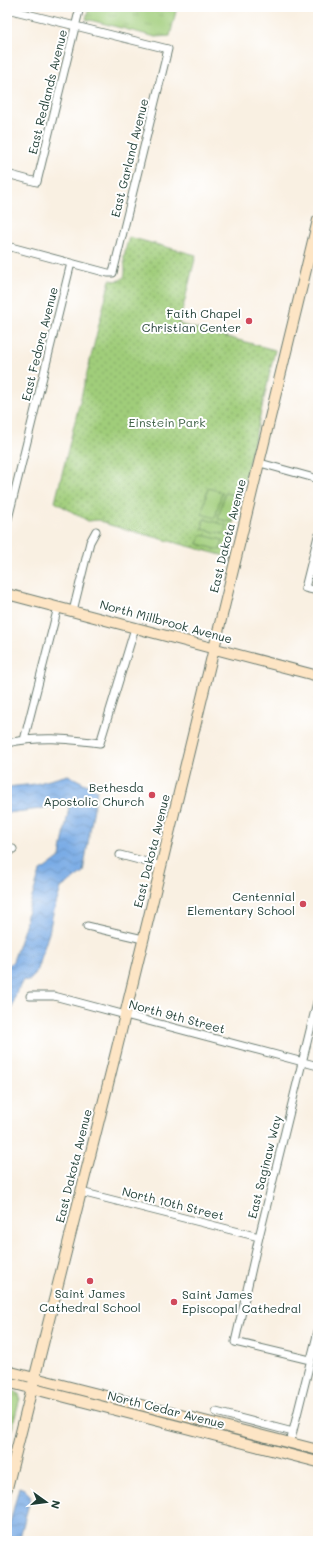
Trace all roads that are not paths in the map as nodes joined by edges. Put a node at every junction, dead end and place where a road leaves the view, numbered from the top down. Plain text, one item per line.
1 (80, 7) edge
2 (7, 9) edge
3 (75, 27) junction
4 (7, 174) edge
5 (318, 220) edge
6 (7, 246) edge
7 (71, 263) junction
8 (260, 463) junction
9 (318, 479) edge
10 (7, 523) edge
11 (96, 531) dead end
12 (318, 536) edge
13 (318, 591) edge
14 (7, 594) edge
15 (58, 607) junction
16 (73, 611) junction
17 (135, 628) junction
18 (214, 649) junction
19 (318, 676) edge
20 (24, 740) junction
21 (7, 743) edge
22 (120, 855) dead end
23 (162, 866) junction
24 (87, 926) dead end
25 (143, 939) junction
26 (30, 996) dead end
27 (318, 998) edge
28 (125, 1015) junction
29 (303, 1061) junction
30 (318, 1066) edge
31 (81, 1192) junction
32 (259, 1237) junction
33 (318, 1330) edge
34 (310, 1360) junction
35 (7, 1371) edge
36 (35, 1379) junction
37 (7, 1382) edge
38 (33, 1389) junction
39 (216, 1412) dead end
40 (158, 1421) junction
41 (226, 1427) junction
42 (293, 1432) junction
43 (231, 1440) junction
44 (290, 1443) junction
45 (318, 1450) edge
46 (317, 1462) edge
47 (7, 1488) edge

1 - 3 street, East Redlands Avenue
2 - 3 street
3 - 4 street, East Redlands Avenue
3 - 7 street, East Garland Avenue
5 - 8 street, East Dakota Avenue
6 - 7 street
7 - 10 street, East Fedora Avenue
8 - 9 street
8 - 18 street, East Dakota Avenue
11 - 16 street
12 - 13 street
14 - 15 street, North Millbrook Avenue
15 - 16 street, North Millbrook Avenue
15 - 20 street
16 - 17 street, North Millbrook Avenue
17 - 18 street, North Millbrook Avenue
17 - 20 street
18 - 19 street, North Millbrook Avenue
18 - 23 street, East Dakota Avenue
20 - 21 street
22 - 23 street
23 - 25 street, East Dakota Avenue
24 - 25 street
25 - 28 street, East Dakota Avenue
26 - 28 street, North 9th Street
27 - 29 street, East Saginaw Way
28 - 29 street, North 9th Street
28 - 31 street, East Dakota Avenue
29 - 30 street, North 9th Street
29 - 32 street, East Saginaw Way
31 - 32 street, North 10th Street
31 - 36 street, East Dakota Avenue
32 - 34 street, East Saginaw Way
33 - 34 street
34 - 42 street
35 - 36 street, North Cedar Avenue
36 - 38 street, East Dakota Avenue
36 - 41 street, North Cedar Avenue
37 - 38 street, North Cedar Avenue
38 - 40 street, North Cedar Avenue
38 - 47 street, East Dakota Avenue
39 - 42 street
40 - 41 street
40 - 43 street, North Cedar Avenue
41 - 44 street, North Cedar Avenue
42 - 44 street
43 - 44 street
43 - 46 street, North Cedar Avenue
44 - 45 street, North Cedar Avenue

